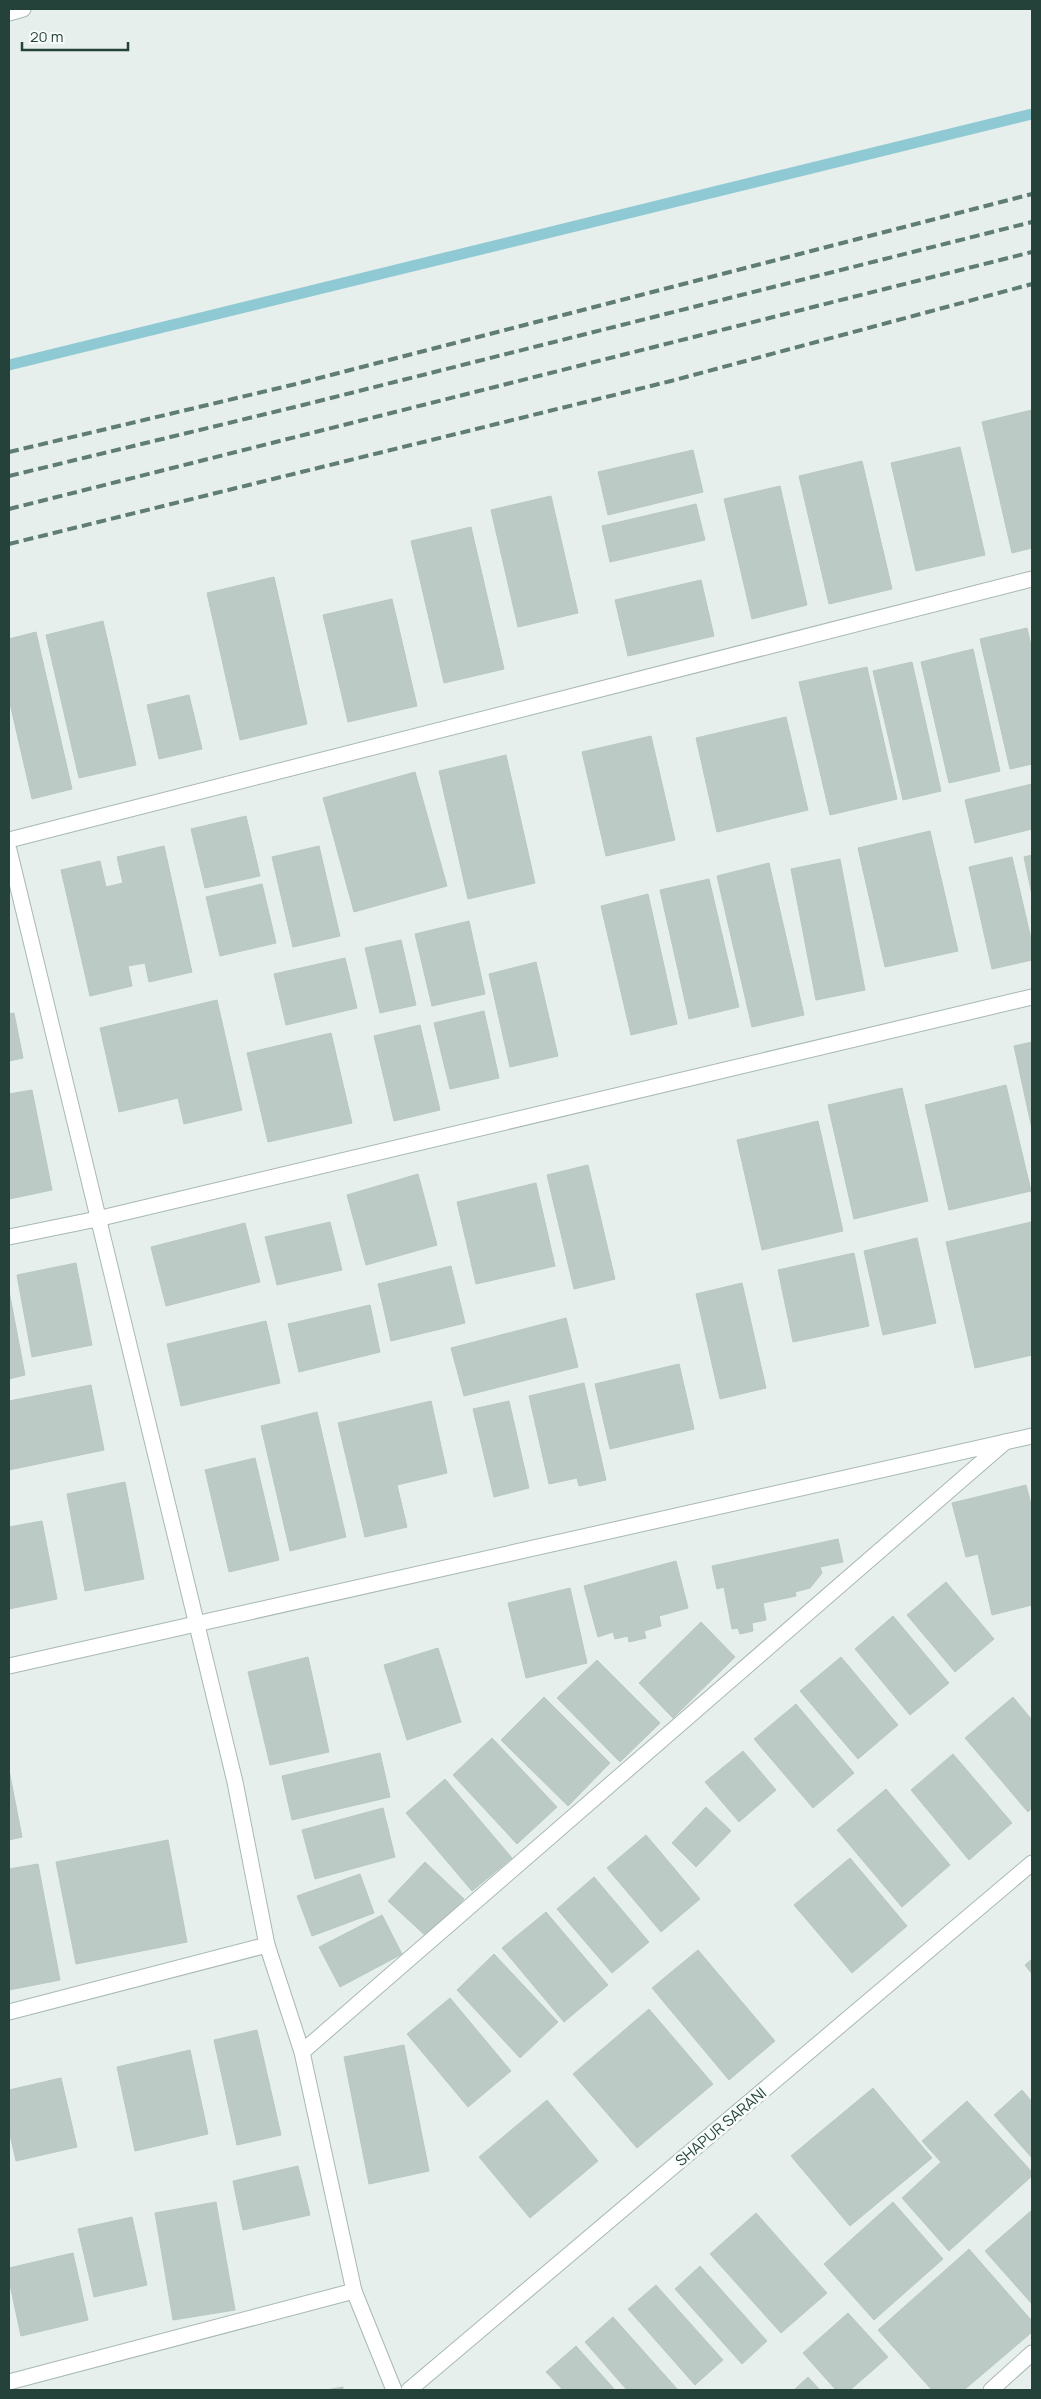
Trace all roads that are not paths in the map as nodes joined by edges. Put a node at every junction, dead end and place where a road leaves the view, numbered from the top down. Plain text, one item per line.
1 (23, 9) edge
2 (9, 13) edge
3 (1032, 579) edge
4 (9, 840) edge
5 (9, 850) edge
6 (1032, 997) edge
7 (97, 1219) junction
8 (9, 1237) edge
9 (1032, 1436) edge
10 (1005, 1442) junction
11 (197, 1623) junction
12 (9, 1666) edge
13 (1032, 1863) edge
14 (267, 1945) junction
15 (9, 2012) edge
16 (302, 2052) junction
17 (354, 2292) junction
18 (1032, 2353) edge
19 (9, 2382) edge
20 (394, 2390) edge
21 (409, 2390) edge
22 (991, 2390) edge

1 - 2 street
3 - 4 street
5 - 7 street
6 - 7 street
7 - 8 street
7 - 11 street
9 - 10 street
10 - 11 street
10 - 16 street
11 - 12 street
11 - 14 street
13 - 21 street, SHAPUR SARANI
14 - 15 street
14 - 16 street
16 - 17 street
17 - 19 street
17 - 20 street
18 - 22 street

